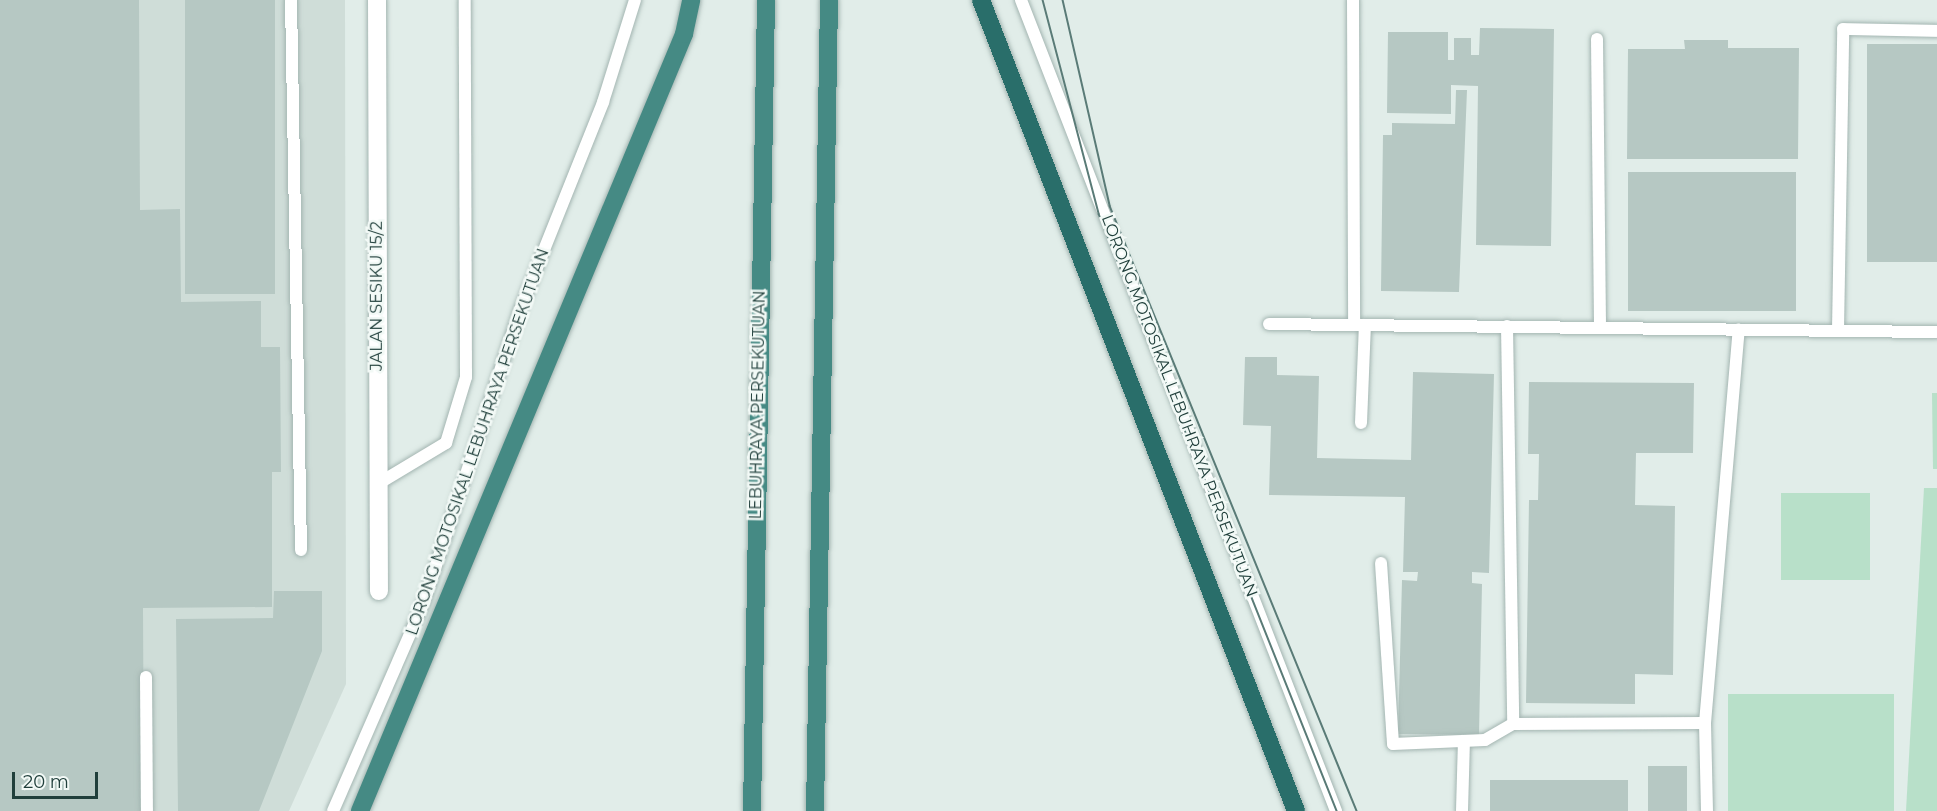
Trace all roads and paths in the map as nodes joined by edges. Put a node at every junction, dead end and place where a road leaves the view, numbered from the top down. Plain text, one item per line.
1 (291, 0) edge
2 (377, 0) edge
3 (465, 0) edge
4 (635, 0) edge
5 (691, 0) edge
6 (766, 0) edge
7 (829, 0) edge
8 (981, 0) edge
9 (1021, 0) edge
10 (1353, 0) edge
11 (1937, 31) edge
12 (1598, 39) dead end
13 (1269, 324) dead end
14 (1360, 324) junction
15 (1507, 326) junction
16 (1600, 327) junction
17 (1739, 329) junction
18 (1838, 330) junction
19 (1937, 332) edge
20 (1361, 423) dead end
21 (376, 485) junction
22 (301, 550) dead end
23 (1381, 563) dead end
24 (378, 591) dead end
25 (146, 677) dead end
26 (1705, 723) junction
27 (1513, 724) junction
28 (1464, 741) junction
29 (147, 811) edge
30 (333, 811) edge
31 (360, 811) edge
32 (752, 811) edge
33 (815, 811) edge
34 (1296, 811) edge
35 (1336, 811) edge
36 (1462, 811) edge
37 (1707, 811) edge

1 - 22 lane
2 - 21 street, JALAN SESIKU 15/2
3 - 21 lane
4 - 30 lane, LORONG MOTOSIKAL LEBUHRAYA PERSEKUTUAN
5 - 31 highway
6 - 32 highway, LEBUHRAYA PERSEKUTUAN
7 - 33 highway
8 - 34 highway
9 - 35 lane, LORONG MOTOSIKAL LEBUHRAYA PERSEKUTUAN
10 - 14 lane
11 - 18 lane
12 - 16 lane
13 - 14 lane
14 - 15 lane
14 - 20 lane
15 - 16 lane
15 - 27 lane
16 - 17 lane
17 - 18 lane
17 - 26 lane
18 - 19 lane
21 - 24 street, JALAN SESIKU 15/2
23 - 28 lane
25 - 29 lane
26 - 27 lane
26 - 37 lane
27 - 28 lane
28 - 36 lane

